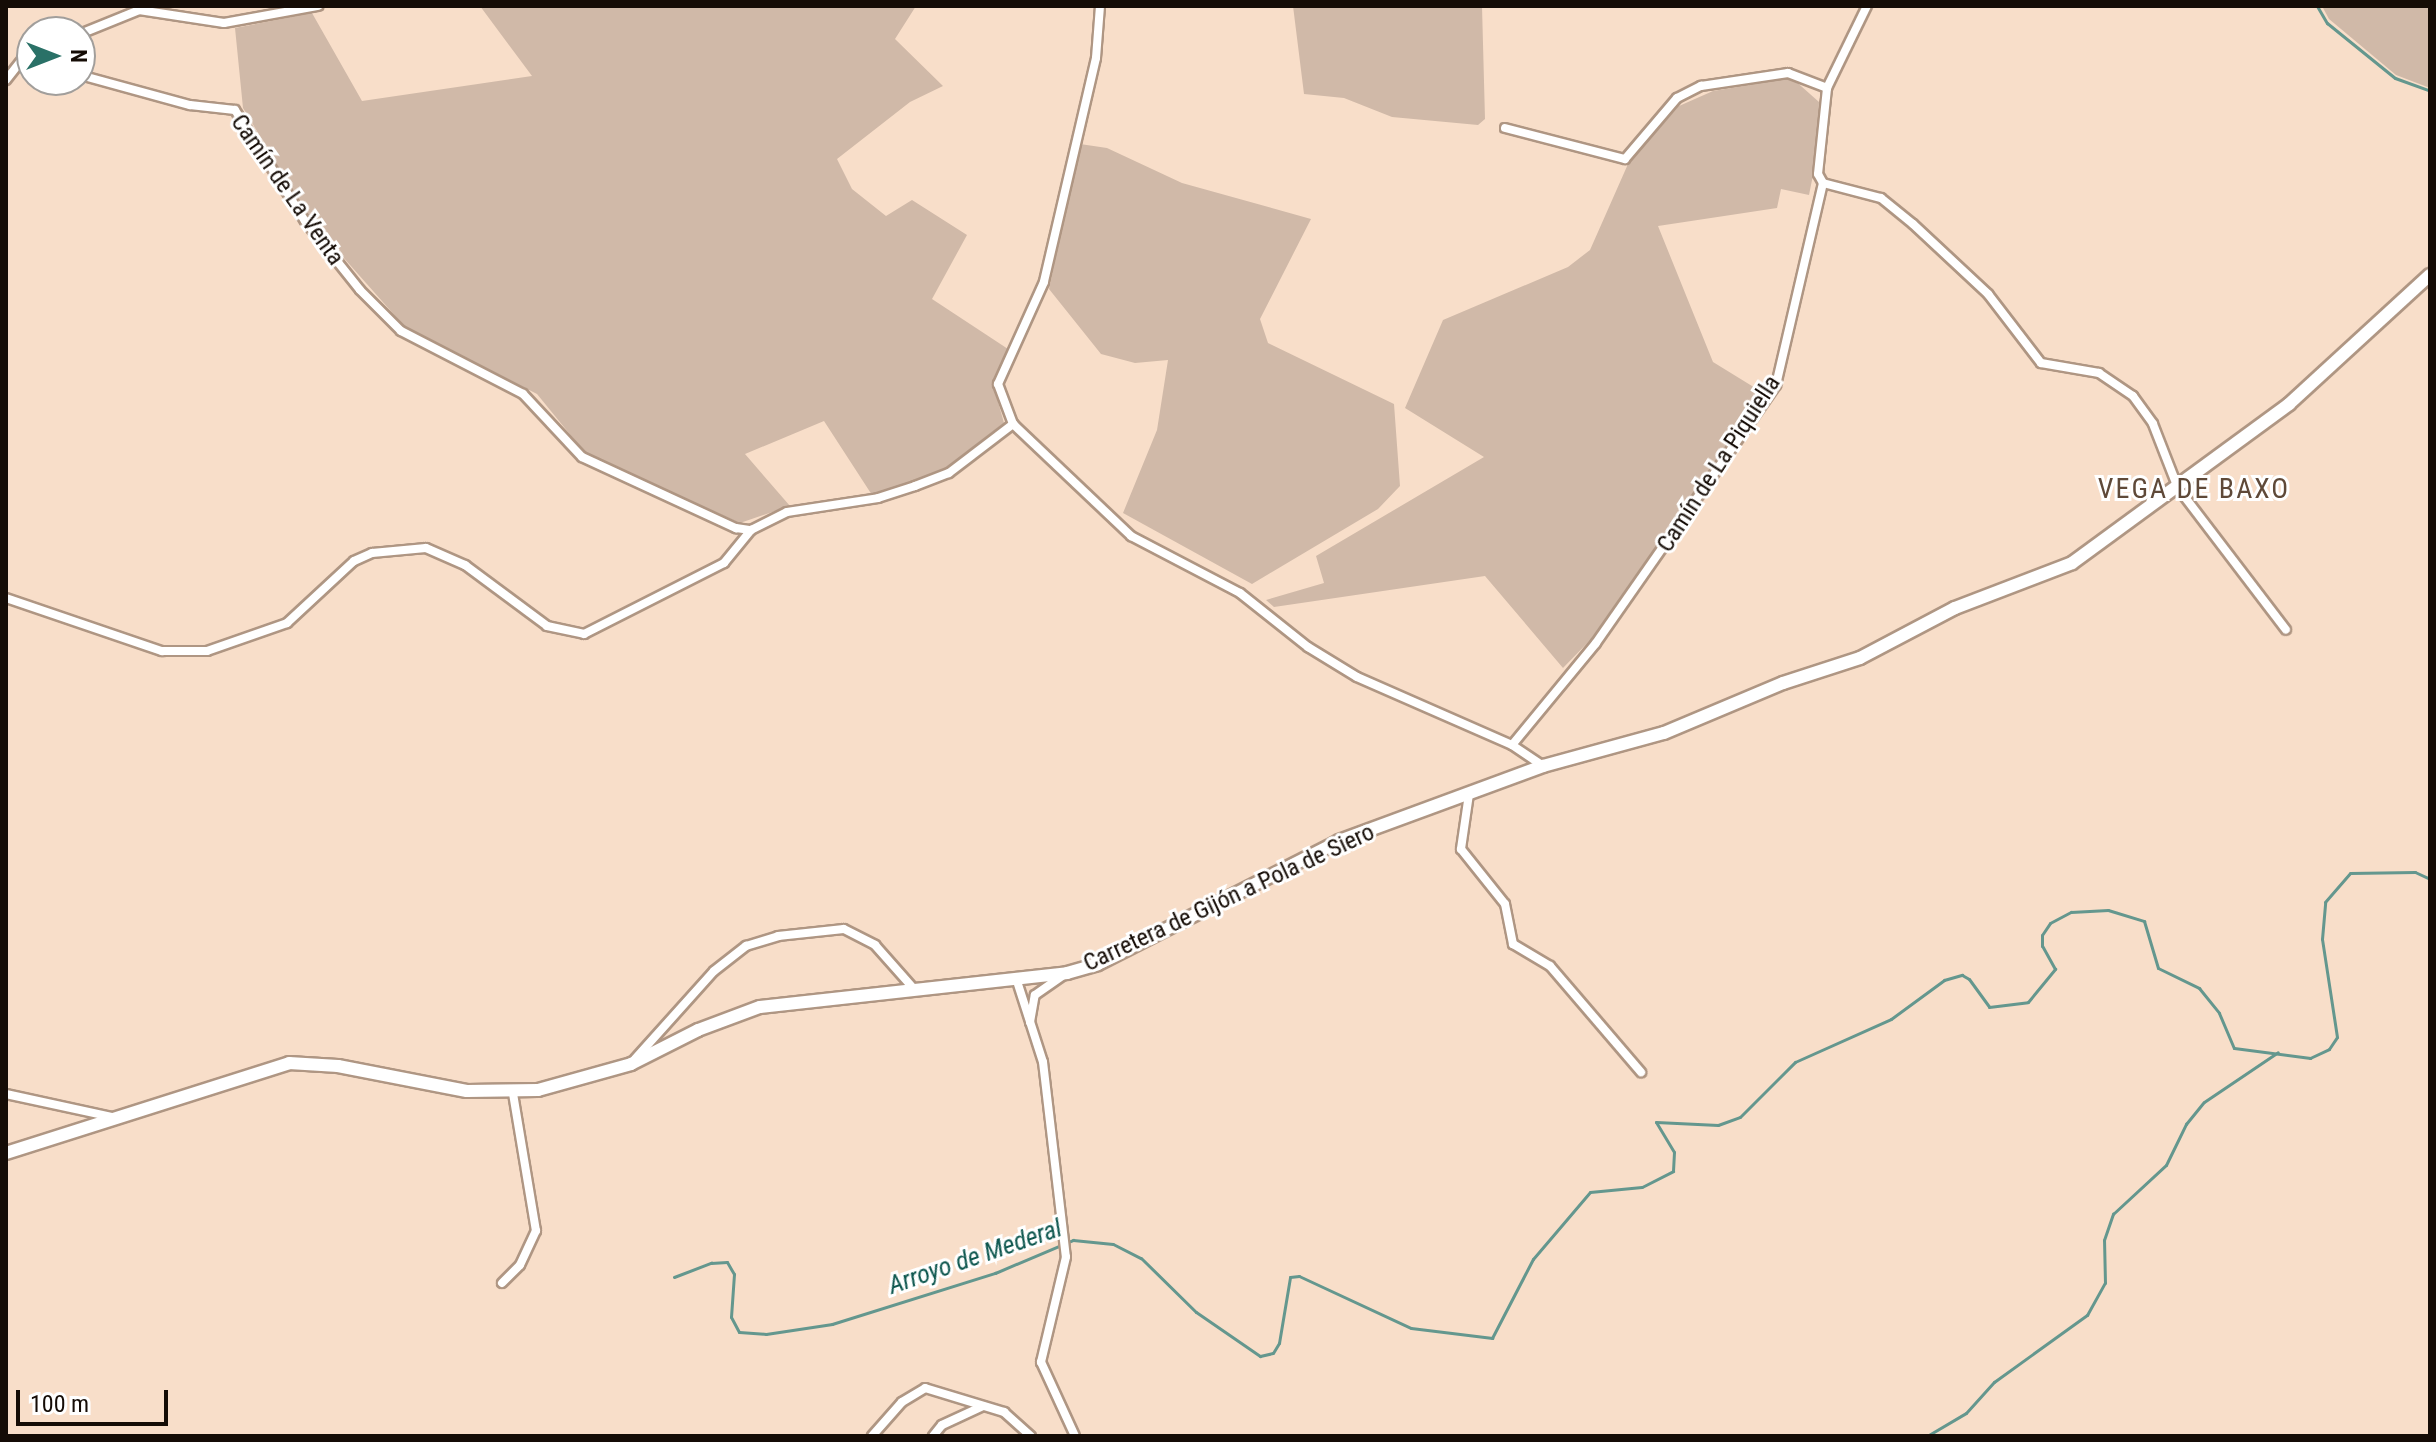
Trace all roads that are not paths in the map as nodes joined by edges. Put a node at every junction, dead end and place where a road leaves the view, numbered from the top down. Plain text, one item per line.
1 (318, 6) edge
2 (1867, 6) edge
3 (1103, 7) edge
4 (96, 27) edge
5 (96, 79) edge
6 (1827, 88) junction
7 (1505, 128) dead end
8 (1823, 183) junction
9 (2430, 275) edge
10 (1013, 424) junction
11 (2178, 488) junction
12 (751, 530) junction
13 (6, 598) edge
14 (2286, 630) dead end
15 (1512, 745) junction
16 (1543, 766) junction
17 (1469, 794) junction
18 (1067, 973) junction
19 (1021, 978) junction
20 (913, 988) junction
21 (1035, 995) junction
22 (1030, 1026) junction
23 (631, 1064) junction
24 (1641, 1072) dead end
25 (6, 1094) edge
26 (513, 1094) junction
27 (112, 1117) junction
28 (6, 1153) edge
29 (502, 1283) dead end
30 (983, 1406) junction
31 (872, 1436) edge
32 (933, 1436) edge
33 (1031, 1436) edge
34 (1075, 1436) edge

1 - 4 street
2 - 6 street, Camín de La Piquiella
3 - 10 street
5 - 12 street, Camín de La Venta
6 - 7 street
6 - 8 street, Camín de La Piquiella
8 - 11 street
8 - 15 street, Camín de La Piquiella
9 - 11 street, Carretera de Gijón a Pola de Siero
10 - 12 street
10 - 15 street
11 - 14 street
11 - 16 street, Carretera de Gijón a Pola de Siero
12 - 13 street
15 - 16 street
16 - 17 street, Carretera de Gijón a Pola de Siero
17 - 18 street, Carretera de Gijón a Pola de Siero
17 - 24 street
18 - 19 street, Carretera de Gijón a Pola de Siero
18 - 21 street
19 - 20 street, Carretera de Gijón a Pola de Siero
19 - 21 street
19 - 22 street
20 - 23 street, Carretera de Gijón a Pola de Siero
20 - 23 street
21 - 22 street
22 - 34 street
23 - 26 street, Carretera de Gijón a Pola de Siero
25 - 27 street
26 - 27 street, Carretera de Gijón a Pola de Siero
26 - 29 street
27 - 28 street, Carretera de Gijón a Pola de Siero
30 - 31 street
30 - 32 street
30 - 33 street

